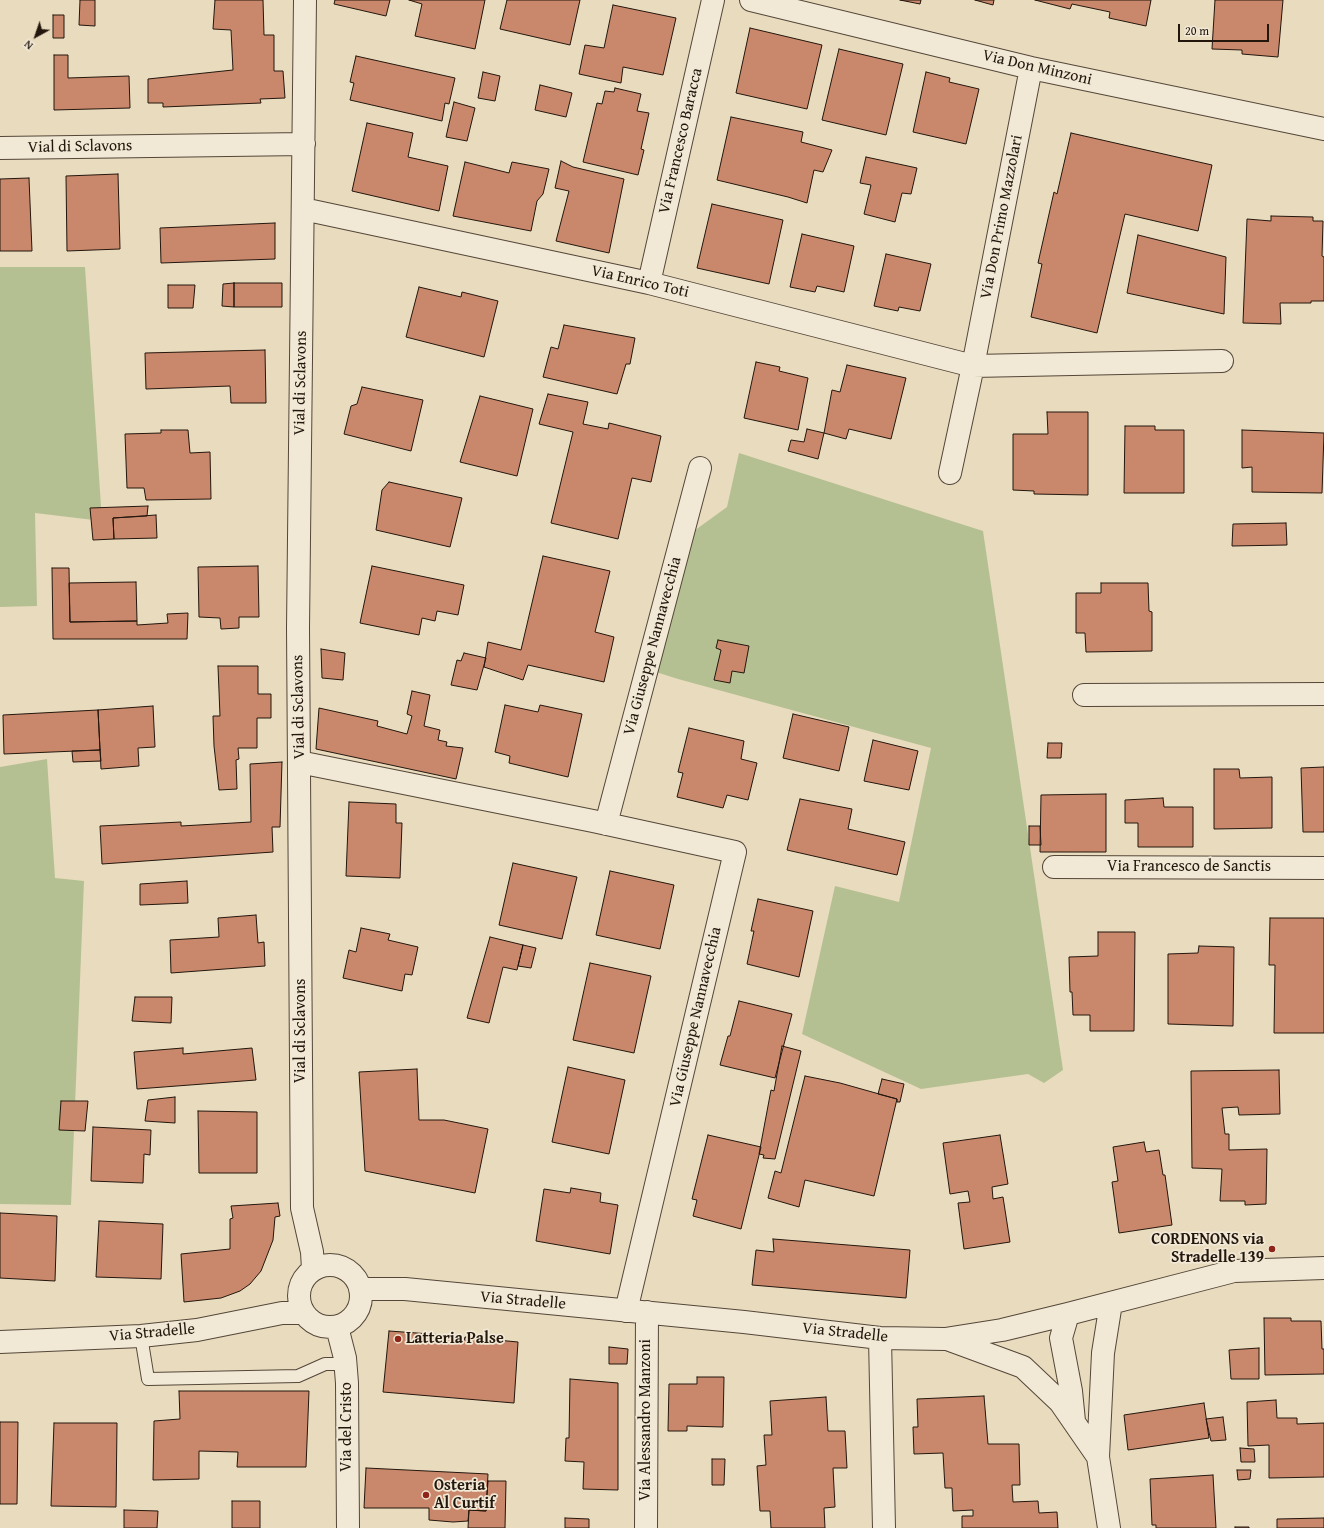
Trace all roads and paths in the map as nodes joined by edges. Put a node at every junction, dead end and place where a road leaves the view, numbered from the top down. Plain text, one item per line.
1 (305, 0) edge
2 (713, 0) edge
3 (751, 0) edge
4 (1031, 68) junction
5 (1324, 129) edge
6 (304, 144) junction
7 (0, 148) edge
8 (304, 210) junction
9 (649, 283) junction
10 (1222, 361) dead end
11 (973, 366) junction
12 (700, 468) dead end
13 (950, 473) dead end
14 (1324, 694) edge
15 (1084, 696) dead end
16 (299, 762) junction
17 (606, 824) junction
18 (1054, 867) dead end
19 (1324, 868) edge
20 (1324, 1268) edge
21 (313, 1269) junction
22 (360, 1289) junction
23 (1111, 1302) junction
24 (637, 1312) junction
25 (303, 1313) junction
26 (1068, 1314) junction
27 (337, 1327) junction
28 (141, 1336) junction
29 (880, 1338) junction
30 (945, 1338) junction
31 (0, 1342) edge
32 (346, 1364) junction
33 (1074, 1422) junction
34 (1098, 1457) junction
35 (348, 1528) edge
36 (646, 1528) edge
37 (884, 1528) edge
38 (1109, 1528) edge

1 - 6 street, Vial di Sclavons
2 - 9 street, Via Francesco Baracca
3 - 4 street, Via Don Minzoni
4 - 5 street, Via Don Minzoni
4 - 11 street, Via Don Primo Mazzolari
6 - 7 street, Vial di Sclavons
6 - 8 street, Vial di Sclavons
8 - 9 street, Via Enrico Toti
8 - 16 street, Vial di Sclavons
9 - 11 street, Via Enrico Toti
10 - 11 street
11 - 13 street, Via Don Primo Mazzolari
12 - 17 street, Via Giuseppe Nannavecchia
14 - 15 street
16 - 17 street, Via Giuseppe Nannavecchia
16 - 21 street, Vial di Sclavons
17 - 24 street, Via Giuseppe Nannavecchia
18 - 19 street, Via Francesco de Sanctis
20 - 23 street, Via Stradelle
21 - 22 street
21 - 25 street
22 - 24 street, Via Stradelle
22 - 27 street
23 - 26 street, Via Stradelle
23 - 34 street
24 - 29 street, Via Stradelle
24 - 36 street, Via Alessandro Manzoni
25 - 27 street
25 - 28 street, Via Stradelle
26 - 30 street, Via Stradelle
26 - 33 street
27 - 32 street, Via del Cristo
28 - 31 street, Via Stradelle
28 - 32 lane
29 - 30 street, Via Stradelle
29 - 37 street
30 - 33 street
32 - 35 street, Via del Cristo
33 - 34 street
34 - 38 street

